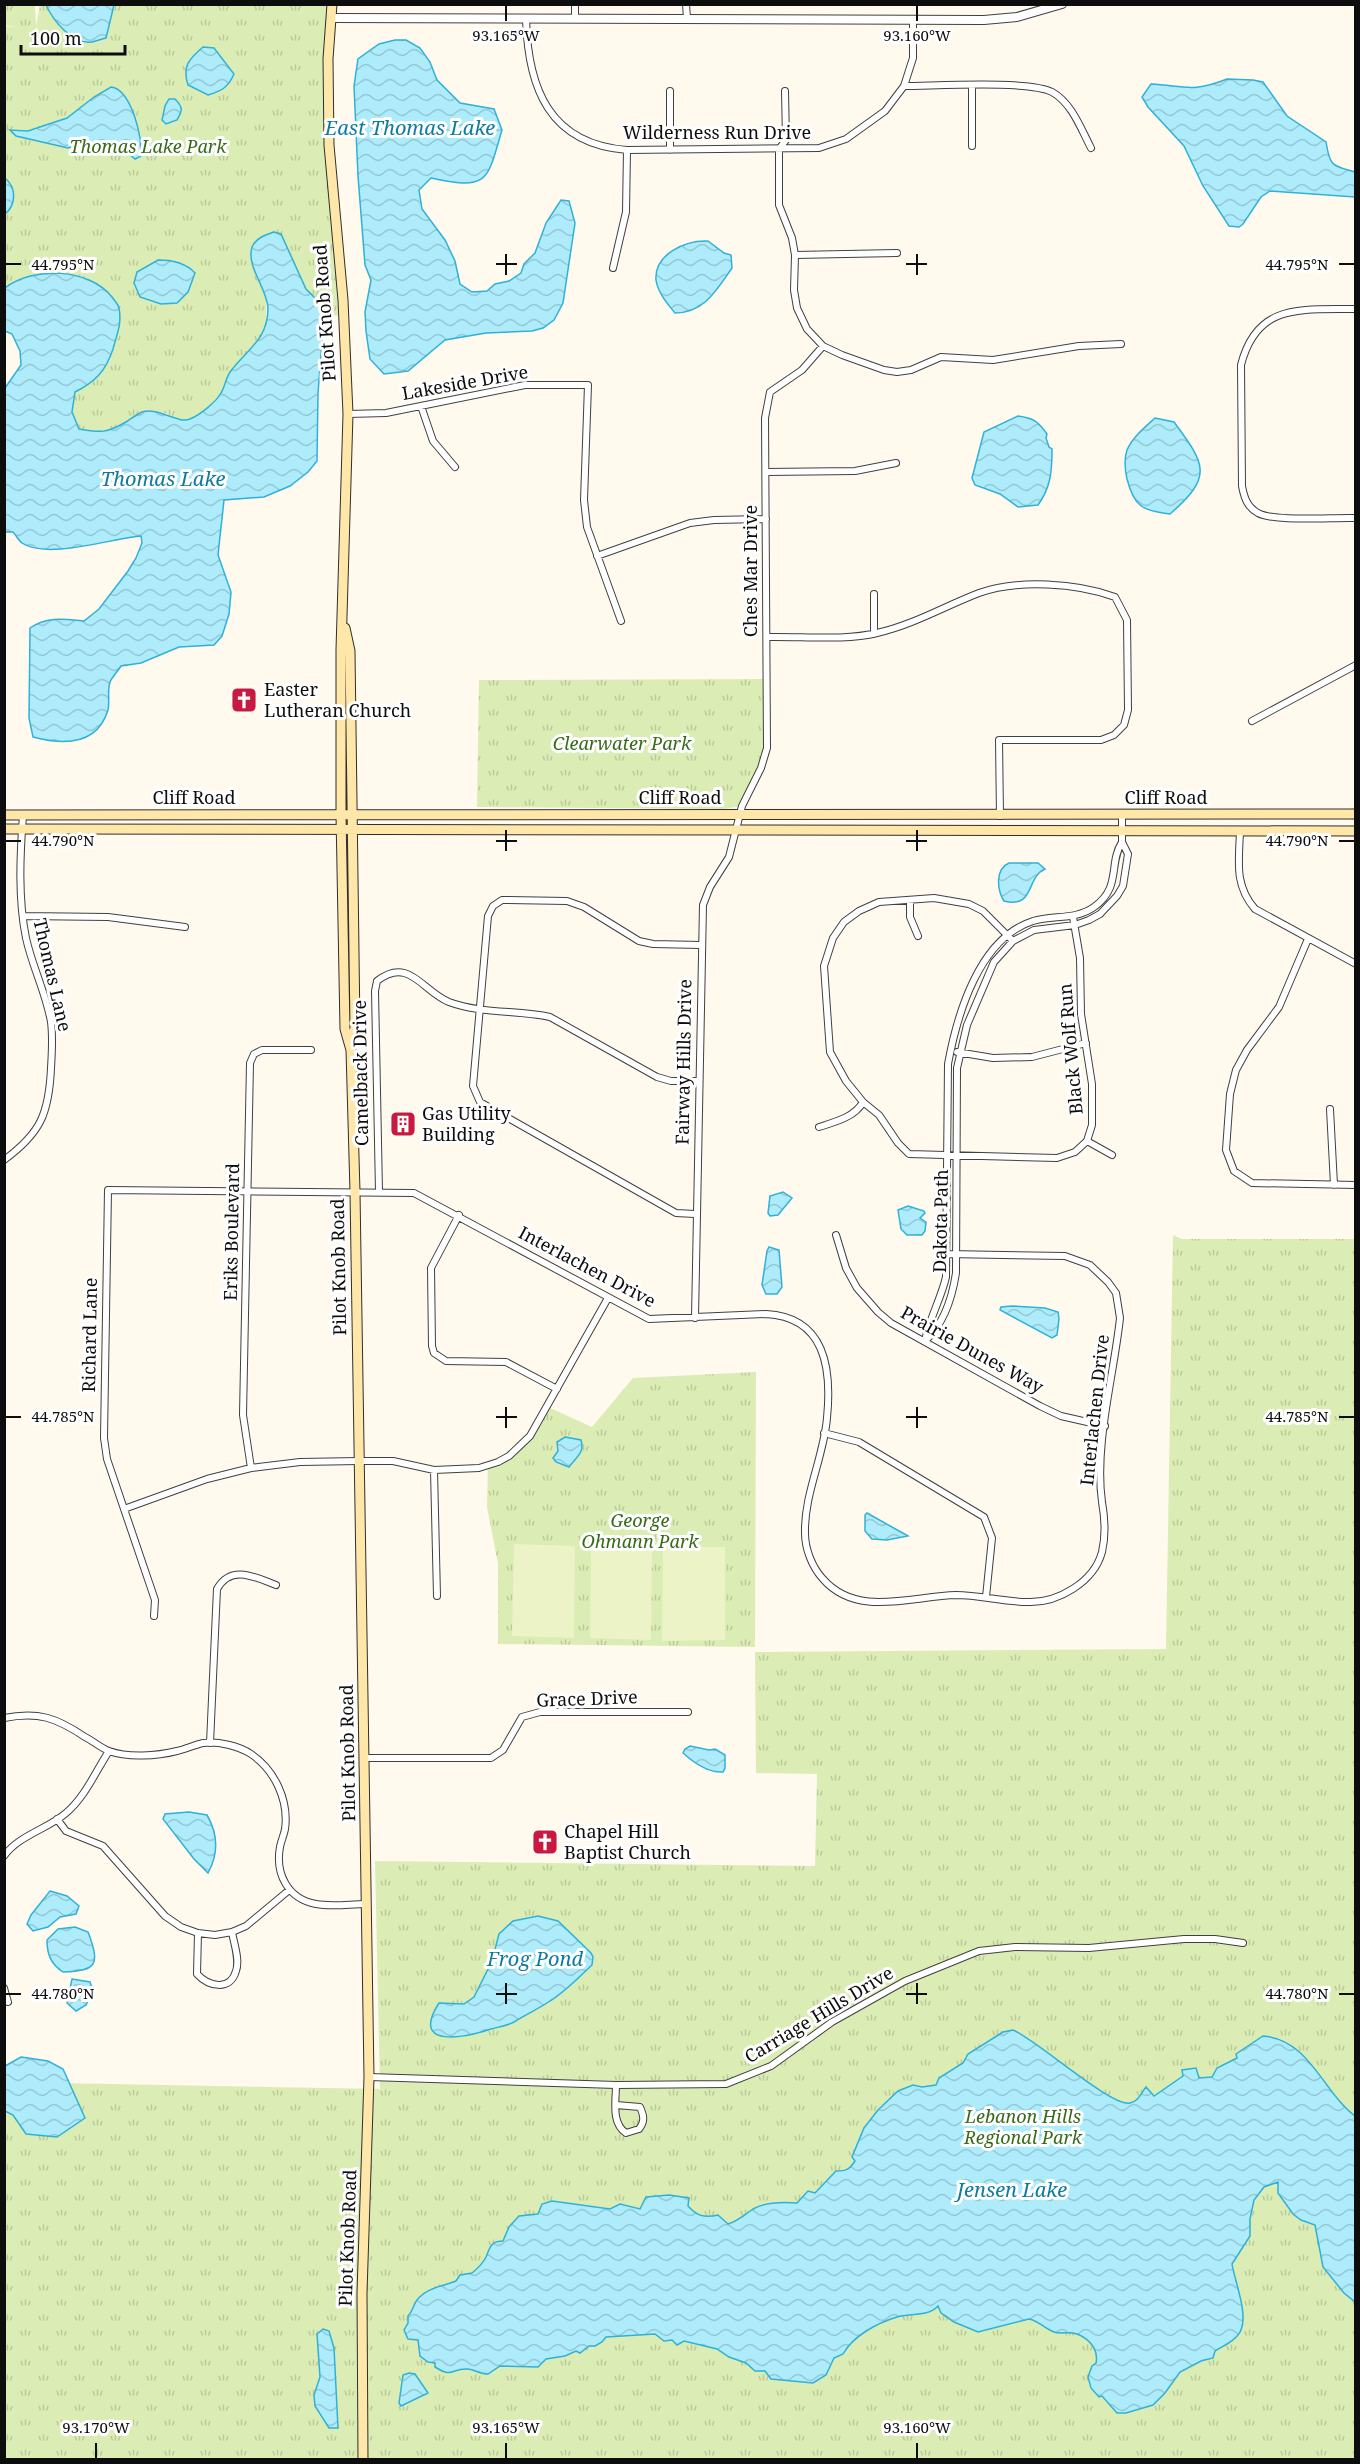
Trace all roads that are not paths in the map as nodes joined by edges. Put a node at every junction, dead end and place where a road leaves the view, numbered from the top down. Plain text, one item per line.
1 (332, 4) edge
2 (575, 4) edge
3 (686, 4) edge
4 (1062, 4) edge
5 (332, 18) junction
6 (687, 18) junction
7 (526, 19) junction
8 (575, 19) junction
9 (913, 20) junction
10 (904, 86) junction
11 (972, 86) junction
12 (670, 91) dead end
13 (785, 91) dead end
14 (972, 146) dead end
15 (1091, 148) dead end
16 (779, 149) junction
17 (627, 150) junction
18 (670, 150) junction
19 (897, 253) dead end
20 (795, 255) junction
21 (613, 268) dead end
22 (1356, 309) edge
23 (1121, 344) dead end
24 (823, 345) junction
25 (421, 406) junction
26 (348, 414) junction
27 (896, 463) dead end
28 (455, 466) dead end
29 (766, 472) junction
30 (1356, 518) edge
31 (766, 519) junction
32 (597, 556) junction
33 (874, 594) dead end
34 (343, 619) junction
35 (621, 621) dead end
36 (874, 634) junction
37 (767, 637) junction
38 (1356, 665) edge
39 (1252, 721) dead end
40 (1356, 814) edge
41 (4, 815) edge
42 (23, 815) junction
43 (341, 815) junction
44 (353, 815) junction
45 (740, 815) junction
46 (1122, 815) junction
47 (1000, 816) junction
48 (4, 829) edge
49 (22, 829) junction
50 (342, 829) junction
51 (354, 829) junction
52 (735, 830) junction
53 (1122, 831) junction
54 (1240, 831) junction
55 (1356, 831) edge
56 (1122, 842) junction
57 (910, 900) junction
58 (23, 916) junction
59 (1073, 917) junction
60 (1075, 925) junction
61 (185, 927) dead end
62 (1007, 934) junction
63 (918, 936) dead end
64 (1308, 939) junction
65 (1013, 941) junction
66 (701, 945) junction
67 (1356, 964) edge
68 (479, 1008) junction
69 (1086, 1043) junction
70 (350, 1046) junction
71 (311, 1050) dead end
72 (951, 1052) junction
73 (959, 1053) junction
74 (699, 1082) junction
75 (863, 1102) junction
76 (1330, 1109) dead end
77 (819, 1127) dead end
78 (1087, 1141) junction
79 (1112, 1155) dead end
80 (948, 1156) junction
81 (957, 1156) junction
82 (4, 1161) edge
83 (1334, 1185) junction
84 (1356, 1185) edge
85 (108, 1190) joint
86 (248, 1192) junction
87 (355, 1192) junction
88 (379, 1192) junction
89 (695, 1214) junction
90 (459, 1215) junction
91 (836, 1235) dead end
92 (947, 1254) junction
93 (956, 1254) junction
94 (608, 1299) junction
95 (695, 1317) junction
96 (925, 1341) junction
97 (557, 1389) junction
98 (1105, 1426) junction
99 (824, 1434) junction
100 (359, 1461) junction
101 (251, 1468) junction
102 (434, 1470) junction
103 (124, 1509) junction
104 (276, 1585) dead end
105 (437, 1596) dead end
106 (986, 1597) junction
107 (154, 1616) dead end
108 (688, 1712) dead end
109 (4, 1718) edge
110 (210, 1743) junction
111 (109, 1751) junction
112 (364, 1758) junction
113 (57, 1819) junction
114 (4, 1856) edge
115 (288, 1891) junction
116 (366, 1904) junction
117 (232, 1932) junction
118 (198, 1933) junction
119 (1243, 1943) dead end
120 (4, 1988) edge
121 (8, 2002) dead end
122 (369, 2077) junction
123 (616, 2085) junction
124 (616, 2105) junction
125 (363, 2460) edge

1 - 5 main road, Pilot Knob Road
2 - 8 street
3 - 6 street
4 - 9 street
5 - 7 street
5 - 26 main road, Pilot Knob Road
6 - 8 street
6 - 9 street
7 - 8 street
7 - 17 street, Wilderness Run Drive
9 - 10 street, Wilderness Run Drive
10 - 11 street
10 - 16 street, Wilderness Run Drive
11 - 14 street
11 - 15 street
12 - 18 street
13 - 16 street
16 - 18 street, Wilderness Run Drive
16 - 20 street
17 - 18 street, Wilderness Run Drive
17 - 21 street
19 - 20 street
20 - 24 street
22 - 30 street
23 - 24 street
24 - 29 street, Ches Mar Drive
25 - 26 street, Lakeside Drive
25 - 28 street
25 - 32 street, Lakeside Drive
26 - 34 main road, Pilot Knob Road
27 - 29 street
29 - 31 street, Ches Mar Drive
31 - 32 street
31 - 37 street, Ches Mar Drive
32 - 35 street
33 - 36 street
34 - 43 main road, Pilot Knob Road
34 - 44 main road, Pilot Knob Road
36 - 37 street
36 - 47 street
37 - 45 street, Ches Mar Drive
38 - 39 street
40 - 46 main road, Cliff Road
41 - 42 main road, Cliff Road
42 - 43 main road, Cliff Road
42 - 49 street, Thomas Lane
43 - 44 main road, Cliff Road
43 - 50 main road, Pilot Knob Road
44 - 45 main road, Cliff Road
44 - 51 main road, Pilot Knob Road
45 - 47 main road, Cliff Road
45 - 52 street, Fairway Hills Drive
46 - 47 main road, Cliff Road
46 - 53 street, Dakota Path
48 - 49 main road, Cliff Road
49 - 50 main road, Cliff Road
49 - 58 street, Thomas Lane
50 - 51 main road, Cliff Road
50 - 70 main road, Pilot Knob Road
51 - 52 main road, Cliff Road
51 - 70 main road, Pilot Knob Road
52 - 53 main road, Cliff Road
52 - 66 street, Fairway Hills Drive
53 - 54 main road, Cliff Road
53 - 56 street, Dakota Path
54 - 55 main road, Cliff Road
54 - 64 street
56 - 59 street, Dakota Path
56 - 60 street, Dakota Path
57 - 62 street, Black Wolf Run
57 - 63 street
57 - 75 street, Black Wolf Run
58 - 61 street
58 - 82 street, Thomas Lane
59 - 60 street, Black Wolf Run
59 - 62 street, Dakota Path
60 - 65 street, Dakota Path
60 - 69 street, Black Wolf Run
62 - 65 street, Black Wolf Run
62 - 72 street, Dakota Path
64 - 67 street
64 - 83 street
65 - 73 street, Dakota Path
66 - 68 street
66 - 74 street, Fairway Hills Drive
68 - 74 street, Camelback Drive
68 - 88 street, Camelback Drive
68 - 89 street
69 - 73 street
69 - 78 street, Black Wolf Run
70 - 87 main road, Pilot Knob Road
71 - 86 street, Eriks Boulevard
72 - 73 street
72 - 80 street, Dakota Path
73 - 81 street, Dakota Path
74 - 89 street, Fairway Hills Drive
75 - 77 street
75 - 80 street, Black Wolf Run
76 - 83 street
78 - 79 street
78 - 81 street, Black Wolf Run
80 - 81 street, Black Wolf Run
80 - 92 street, Dakota Path
81 - 93 street, Dakota Path
83 - 84 street
85 - 86 street, Interlachen Drive
85 - 103 street, Richard Lane
86 - 87 street, Interlachen Drive
86 - 101 street, Eriks Boulevard
87 - 88 street, Interlachen Drive
87 - 100 main road, Pilot Knob Road
88 - 90 street, Interlachen Drive
89 - 95 street, Fairway Hills Drive
90 - 94 street, Interlachen Drive
90 - 97 street
91 - 96 street, Prairie Dunes Way
92 - 93 street, Interlachen Drive
92 - 96 street, Dakota Path
93 - 96 street, Dakota Path
93 - 98 street, Interlachen Drive
94 - 95 street, Interlachen Drive
94 - 97 street
95 - 99 street, Interlachen Drive
96 - 98 street, Prairie Dunes Way
97 - 102 street
98 - 106 street, Interlachen Drive
99 - 106 street
99 - 106 street, Interlachen Drive
100 - 101 street
100 - 102 street
100 - 112 main road, Pilot Knob Road
101 - 103 street
102 - 105 street
103 - 107 street, Richard Lane
104 - 110 street
108 - 112 street, Grace Drive
109 - 111 street
110 - 111 street
110 - 115 street
111 - 113 street
112 - 116 main road, Pilot Knob Road
113 - 114 street
113 - 118 street
115 - 116 street
115 - 117 street
116 - 122 main road, Pilot Knob Road
117 - 118 street
117 - 118 street
119 - 123 street, Carriage Hills Drive
120 - 121 street
122 - 123 street, Carriage Hills Drive
122 - 125 main road, Pilot Knob Road
123 - 124 street
124 - 124 street

